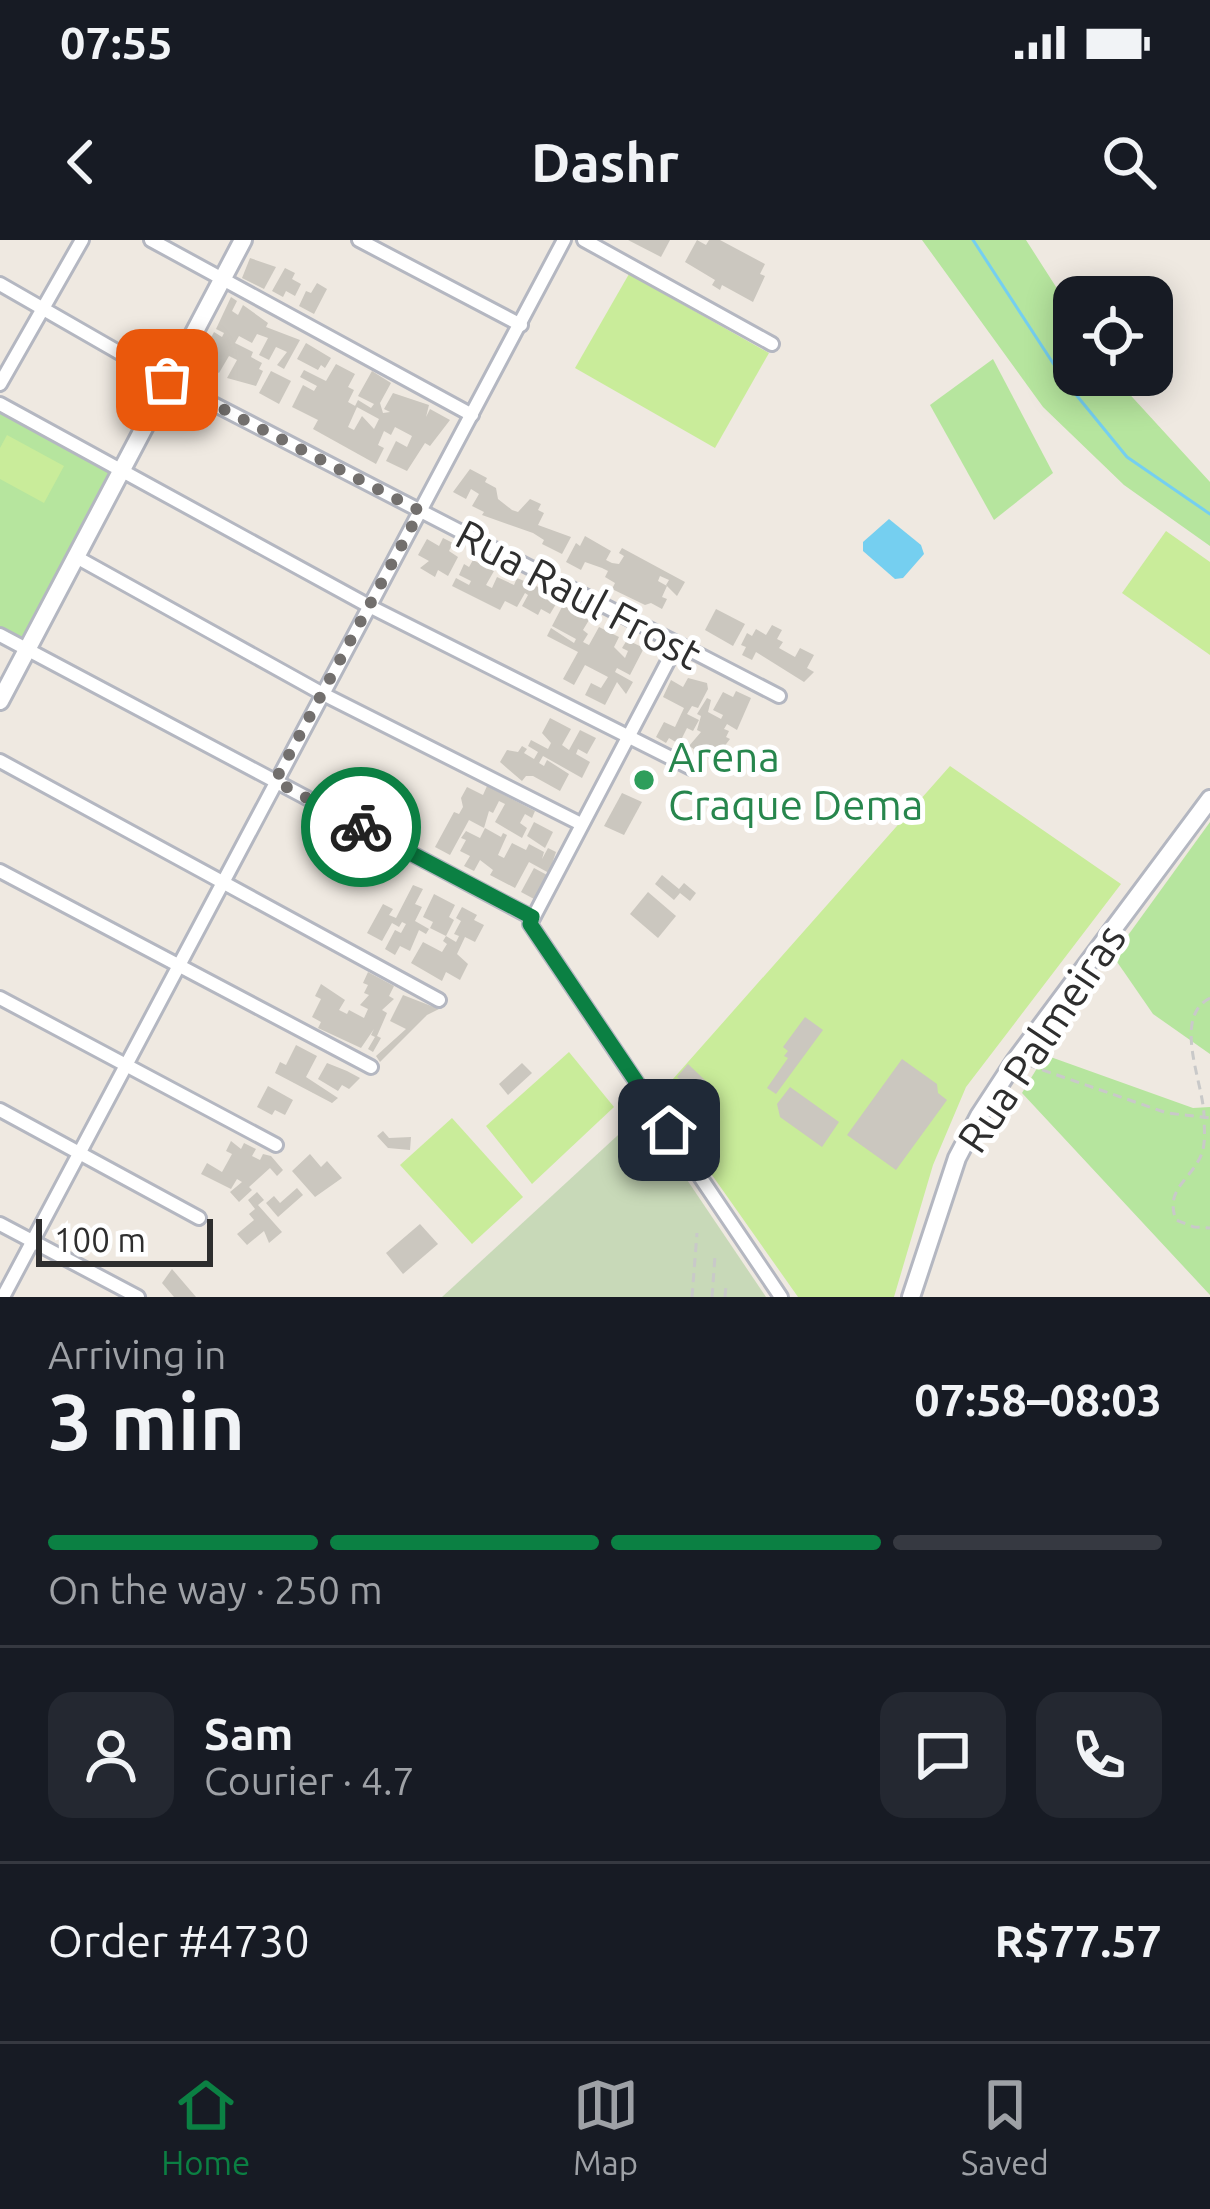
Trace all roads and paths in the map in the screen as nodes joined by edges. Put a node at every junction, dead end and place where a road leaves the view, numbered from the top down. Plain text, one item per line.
1 (82, 240) edge
2 (152, 240) edge
3 (244, 240) edge
4 (359, 240) edge
5 (564, 240) edge
6 (584, 240) edge
7 (223, 279) junction
8 (0, 284) edge
9 (44, 308) junction
10 (521, 325) junction
11 (772, 344) dead end
12 (167, 380) junction
13 (0, 384) edge
14 (0, 404) edge
15 (472, 415) junction
16 (125, 469) junction
17 (420, 511) junction
18 (78, 558) junction
19 (369, 606) junction
20 (0, 635) edge
21 (676, 646) junction
22 (27, 650) junction
23 (323, 694) junction
24 (779, 696) dead end
25 (0, 701) edge
26 (628, 736) junction
27 (0, 761) edge
28 (691, 768) dead end
29 (275, 781) junction
30 (1210, 800) edge
31 (580, 824) junction
32 (0, 871) edge
33 (224, 883) junction
34 (532, 917) junction
35 (179, 966) junction
36 (0, 998) edge
37 (1210, 998) edge
38 (439, 1000) dead end
39 (1034, 1052) dead end
40 (1020, 1062) junction
41 (126, 1065) junction
42 (371, 1067) dead end
43 (0, 1110) edge
44 (1207, 1118) edge
45 (276, 1145) dead end
46 (80, 1152) junction
47 (199, 1218) dead end
48 (0, 1224) edge
49 (1210, 1228) edge
50 (697, 1233) dead end
51 (33, 1241) junction
52 (715, 1256) dead end
53 (726, 1285) dead end
54 (3, 1297) edge
55 (138, 1297) edge
56 (692, 1297) edge
57 (712, 1297) edge
58 (725, 1297) edge
59 (781, 1297) edge
60 (910, 1297) edge

1 - 9 street
2 - 7 street
3 - 7 street
4 - 10 street
5 - 10 street
6 - 11 street
7 - 12 street
7 - 15 street
8 - 9 street, Rua Raul Frost
9 - 12 street, Rua Raul Frost
9 - 13 street
10 - 15 street
12 - 16 street
12 - 17 street, Rua Raul Frost
14 - 16 street
15 - 17 street
16 - 18 street
16 - 19 street
17 - 19 street
17 - 21 street, Rua Raul Frost
18 - 22 street
18 - 23 street
19 - 23 street
19 - 26 street
20 - 22 street
21 - 24 street, Rua Raul Frost
21 - 26 street
22 - 25 street
22 - 29 street
23 - 29 street
23 - 31 street
26 - 28 street
26 - 31 street
27 - 33 street
29 - 33 street
29 - 34 street
30 - 40 street, Rua Palmeiras
31 - 34 street
32 - 35 street
33 - 35 street
33 - 38 street
34 - 59 street
35 - 41 street
35 - 42 street
36 - 41 street
37 - 44 path
39 - 40 path
40 - 44 path
40 - 60 street, Rua Palmeiras
41 - 45 street
41 - 46 street
43 - 46 street
44 - 49 path
46 - 47 street
46 - 51 street
48 - 51 street
50 - 56 path
51 - 54 street
51 - 55 street
52 - 57 path
53 - 58 path

